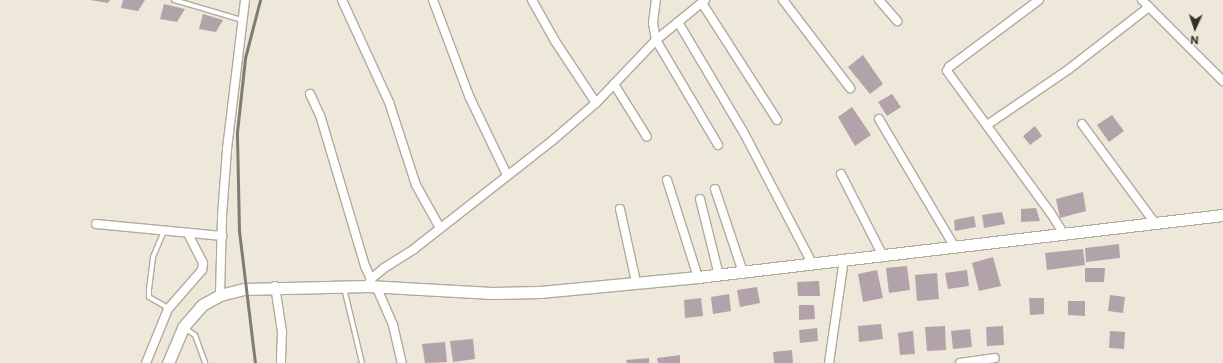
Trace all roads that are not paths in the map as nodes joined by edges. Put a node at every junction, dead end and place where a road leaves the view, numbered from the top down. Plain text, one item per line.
1 (174, 0) edge
2 (245, 0) edge
3 (342, 0) edge
4 (433, 0) edge
5 (532, 0) edge
6 (656, 0) edge
7 (783, 0) edge
8 (879, 0) edge
9 (1039, 0) edge
10 (1142, 0) edge
11 (703, 1) edge
12 (1149, 7) junction
13 (242, 20) junction
14 (897, 21) dead end
15 (678, 22) junction
16 (656, 40) junction
17 (1223, 81) edge
18 (614, 84) junction
19 (850, 88) dead end
20 (310, 94) dead end
21 (596, 103) junction
22 (879, 119) dead end
23 (777, 120) dead end
24 (1082, 124) dead end
25 (986, 125) junction
26 (647, 137) dead end
27 (718, 145) dead end
28 (841, 174) dead end
29 (507, 175) junction
30 (667, 180) dead end
31 (715, 189) dead end
32 (700, 199) dead end
33 (620, 209) dead end
34 (1223, 215) edge
35 (1155, 223) junction
36 (96, 224) dead end
37 (440, 228) junction
38 (164, 231) junction
39 (188, 233) junction
40 (1063, 233) junction
41 (222, 236) junction
42 (954, 246) junction
43 (882, 254) junction
44 (844, 259) junction
45 (812, 263) junction
46 (743, 272) junction
47 (720, 275) junction
48 (698, 277) junction
49 (636, 282) junction
50 (372, 284) junction
51 (275, 286) junction
52 (343, 286) junction
53 (220, 295) junction
54 (168, 309) junction
55 (183, 327) junction
56 (995, 358) dead end
57 (146, 363) edge
58 (168, 363) edge
59 (205, 363) edge
60 (280, 363) edge
61 (362, 363) edge
62 (402, 363) edge
63 (829, 363) edge
64 (960, 363) edge

1 - 13 lane
2 - 13 street
3 - 37 street
4 - 29 street
5 - 21 street
6 - 16 street
7 - 19 street
8 - 14 street
9 - 25 street
10 - 12 street
11 - 15 street
11 - 23 street
12 - 17 street
12 - 25 street
13 - 41 street
15 - 16 street
15 - 45 street
16 - 18 street
16 - 27 street
18 - 21 street
18 - 26 street
20 - 50 street
21 - 29 street
22 - 42 street
24 - 35 street
25 - 40 street
28 - 43 street
29 - 37 street
30 - 48 street
31 - 46 street
32 - 47 street
33 - 49 street
34 - 35 main road
35 - 40 main road
36 - 38 street
37 - 50 street
38 - 39 street
38 - 54 lane
39 - 41 street
39 - 54 street
40 - 42 main road
41 - 53 street
42 - 43 main road
43 - 44 main road
44 - 45 main road
44 - 63 street
45 - 46 main road
46 - 47 main road
47 - 48 main road
48 - 49 main road
49 - 50 main road
50 - 52 main road
50 - 62 street
51 - 52 main road
51 - 53 main road
51 - 60 street
52 - 61 lane
53 - 55 main road
54 - 57 street
55 - 58 main road
55 - 59 lane
56 - 64 street

